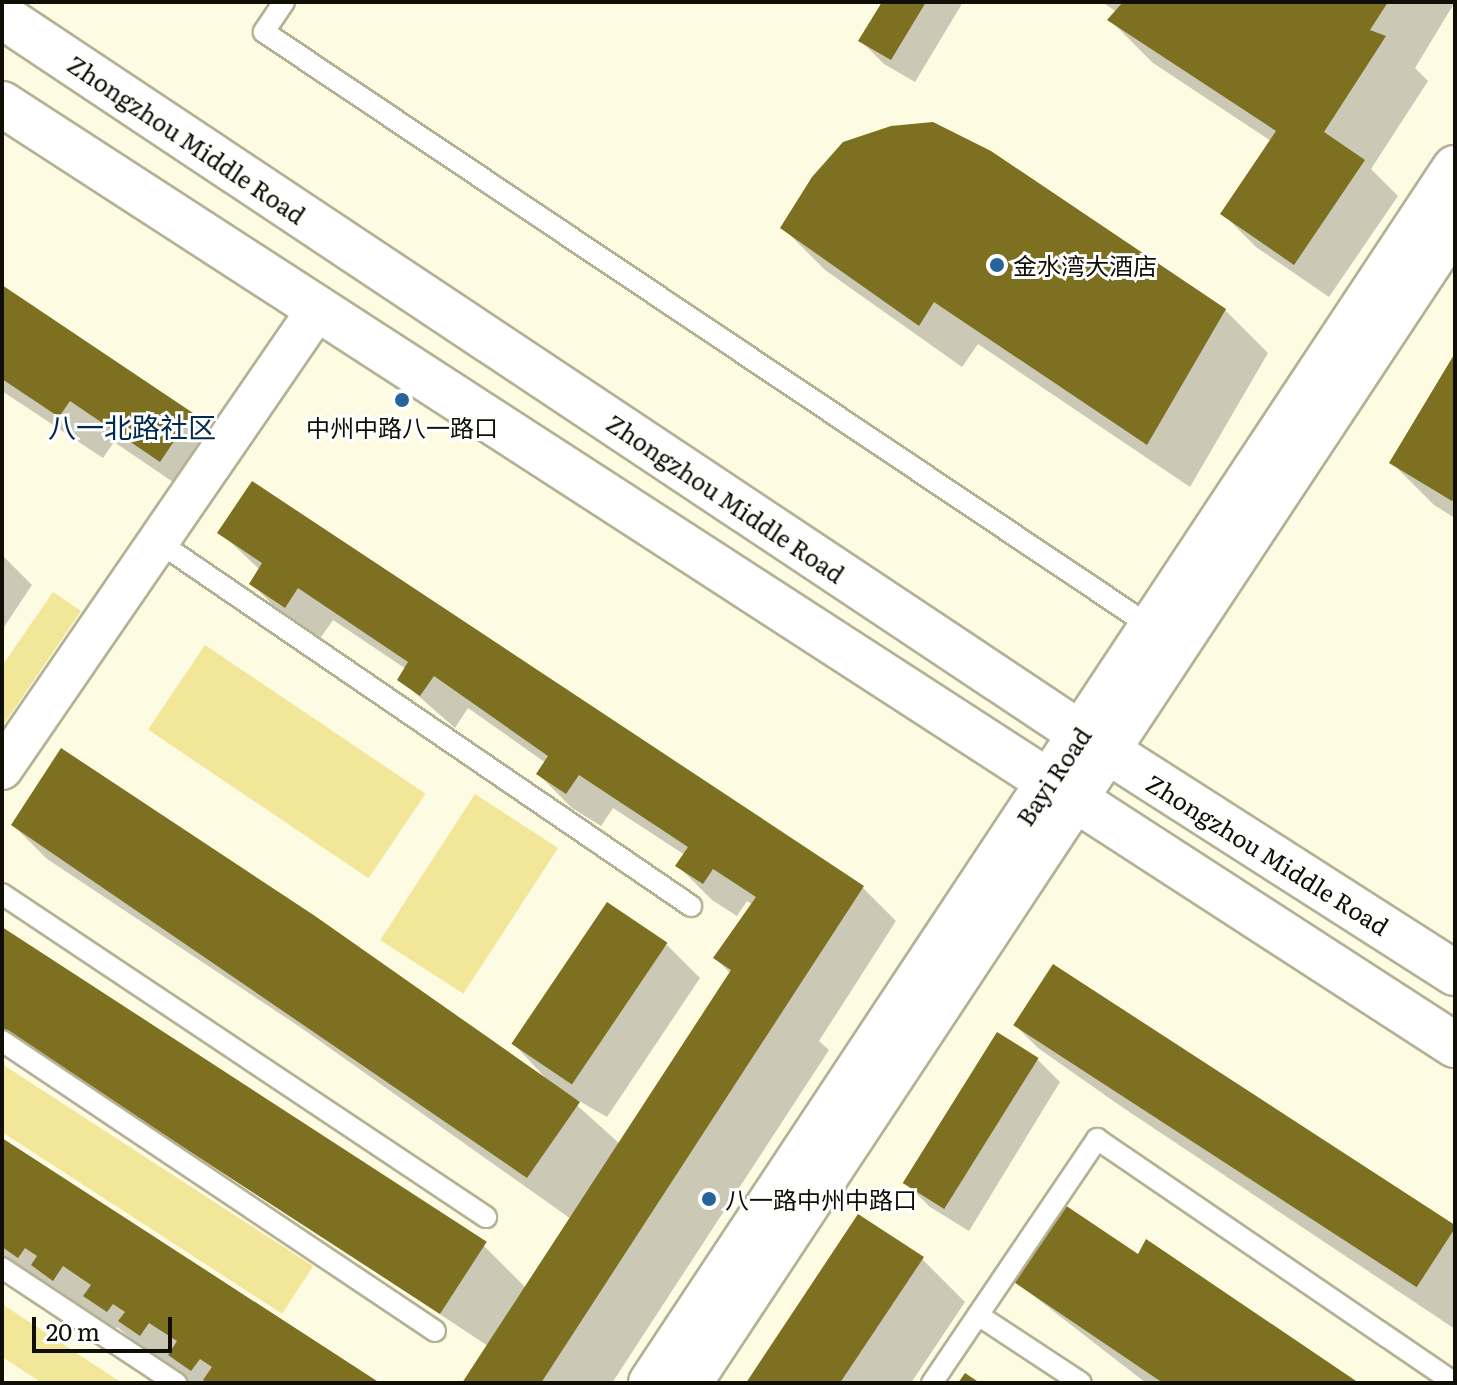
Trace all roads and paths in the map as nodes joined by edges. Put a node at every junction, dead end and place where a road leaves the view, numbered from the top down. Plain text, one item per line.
1 (284, 2) edge
2 (2, 16) edge
3 (2, 104) edge
4 (1455, 168) edge
5 (1455, 224) edge
6 (319, 307) junction
7 (157, 541) junction
8 (1164, 635) junction
9 (1094, 743) junction
10 (2, 769) edge
11 (1060, 793) junction
12 (2, 894) edge
13 (691, 906) dead end
14 (1455, 973) edge
15 (2, 1041) edge
16 (1455, 1045) edge
17 (486, 1217) dead end
18 (2, 1268) edge
19 (978, 1315) junction
20 (435, 1331) dead end
21 (176, 1383) edge
22 (651, 1383) edge
23 (689, 1383) edge
24 (932, 1383) edge
25 (1081, 1383) edge
26 (1455, 1383) edge

1 - 8 lane
2 - 9 main road, Zhongzhou Middle Road
3 - 6 main road
4 - 8 main road, Bayi Road
5 - 8 main road, Bayi Road
6 - 7 street
6 - 11 main road
7 - 10 street
7 - 13 lane
8 - 9 main road, Bayi Road
9 - 11 main road, Bayi Road
9 - 14 main road, Zhongzhou Middle Road
11 - 16 main road
11 - 22 main road, Bayi Road
11 - 23 main road, Bayi Road
12 - 17 lane
15 - 20 lane
18 - 21 lane
19 - 24 lane
19 - 25 lane
19 - 26 lane

